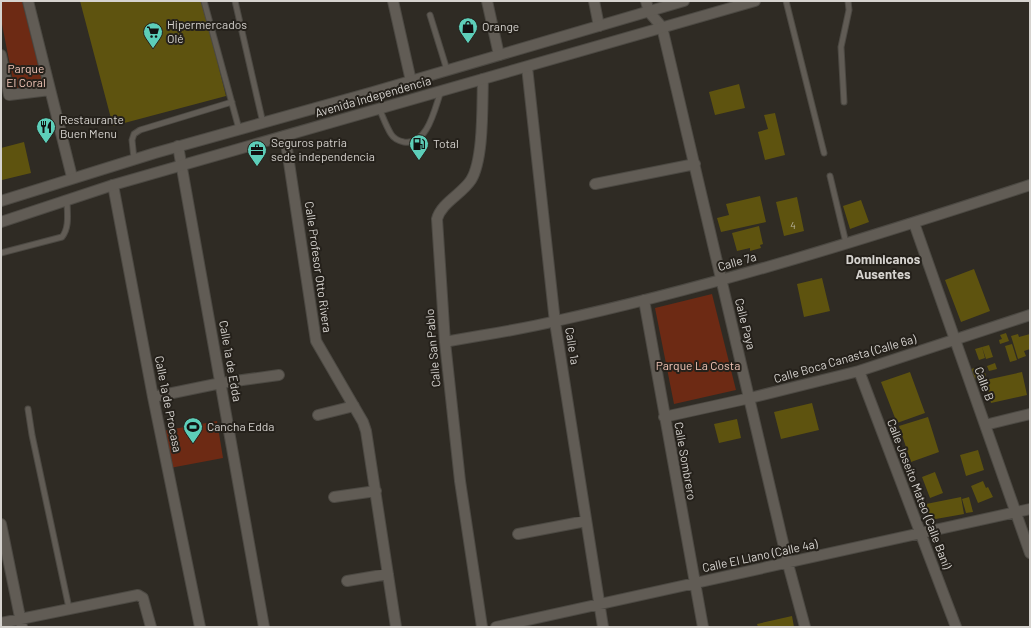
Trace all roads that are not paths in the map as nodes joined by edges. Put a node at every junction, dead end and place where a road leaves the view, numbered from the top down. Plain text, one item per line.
1 (28, 1) edge
2 (204, 1) edge
3 (235, 1) edge
4 (393, 1) edge
5 (488, 1) edge
6 (594, 1) edge
7 (646, 1) edge
8 (684, 1) edge
9 (755, 1) edge
10 (786, 1) edge
11 (848, 1) edge
12 (649, 12) junction
13 (430, 15) dead end
14 (599, 26) junction
15 (662, 27) junction
16 (1, 55) edge
17 (499, 55) junction
18 (527, 66) junction
19 (447, 70) junction
20 (436, 73) junction
21 (483, 79) junction
22 (411, 81) junction
23 (50, 90) junction
24 (441, 90) junction
25 (232, 102) junction
26 (336, 102) junction
27 (844, 102) dead end
28 (379, 108) junction
29 (341, 120) junction
30 (263, 123) junction
31 (239, 129) junction
32 (284, 136) junction
33 (178, 146) junction
34 (824, 153) dead end
35 (134, 159) junction
36 (695, 164) junction
37 (182, 166) junction
38 (830, 176) dead end
39 (72, 177) junction
40 (595, 184) dead end
41 (113, 185) junction
42 (1030, 185) edge
43 (66, 200) junction
44 (1, 201) edge
45 (1, 222) edge
46 (914, 223) junction
47 (846, 243) junction
48 (1, 253) edge
49 (721, 280) junction
50 (644, 300) junction
51 (1030, 315) edge
52 (555, 322) junction
53 (954, 341) junction
54 (445, 342) junction
55 (859, 371) junction
56 (279, 375) dead end
57 (221, 383) junction
58 (153, 397) junction
59 (750, 398) junction
60 (354, 406) junction
61 (28, 409) dead end
62 (1030, 414) edge
63 (318, 415) dead end
64 (664, 417) junction
65 (985, 425) junction
66 (376, 491) junction
67 (334, 497) dead end
68 (1030, 510) edge
69 (1016, 512) junction
70 (586, 521) junction
71 (1, 524) edge
72 (920, 533) junction
73 (518, 534) dead end
74 (1030, 554) edge
75 (788, 564) junction
76 (388, 574) junction
77 (347, 581) dead end
78 (694, 583) junction
79 (599, 604) junction
80 (69, 608) junction
81 (1, 622) edge
82 (21, 623) edge
83 (151, 627) edge
84 (200, 627) edge
85 (264, 627) edge
86 (396, 627) edge
87 (482, 627) edge
88 (496, 627) edge
89 (603, 627) edge
90 (703, 627) edge
91 (805, 627) edge
92 (956, 627) edge

1 - 23 street
2 - 25 lane
3 - 30 lane
4 - 22 street
5 - 17 street
6 - 14 street
7 - 12 street
8 - 12 street, Avenida Independencia
9 - 15 street, Avenida Independencia
10 - 34 lane
11 - 27 lane
12 - 14 street, Avenida Independencia
12 - 15 street
13 - 19 lane
14 - 17 street, Avenida Independencia
15 - 18 street, Avenida Independencia
15 - 36 street, Calle Paya
16 - 23 street
17 - 19 street, Avenida Independencia
18 - 21 street, Avenida Independencia
18 - 52 street, Calle 1a
19 - 20 street, Avenida Independencia
20 - 22 street, Avenida Independencia
20 - 24 street
21 - 24 street, Avenida Independencia
21 - 54 street, Calle San Pablo
22 - 26 street, Avenida Independencia
23 - 39 street
24 - 28 street, Avenida Independencia
24 - 28 lane
25 - 31 lane
25 - 35 lane
26 - 29 street
26 - 30 street, Avenida Independencia
28 - 29 street, Avenida Independencia
29 - 32 street, Avenida Independencia
30 - 31 street, Avenida Independencia
31 - 33 street, Avenida Independencia
32 - 37 street, Avenida Independencia
32 - 60 street, Calle Profesor Otto Rivera
33 - 35 street, Avenida Independencia
33 - 37 street, Calle 1a de Edda
35 - 39 street, Avenida Independencia
36 - 40 street
36 - 49 street, Calle Paya
37 - 41 street, Avenida Independencia
37 - 57 street, Calle 1a de Edda
38 - 47 lane
39 - 44 street, Avenida Independencia
41 - 43 street, Avenida Independencia
41 - 58 street, Calle 1a de Procasa
42 - 46 street, Calle 7a
43 - 45 street, Avenida Independencia
43 - 48 lane
46 - 47 street, Calle 7a
46 - 53 street, Calle B
47 - 49 street, Calle 7a
49 - 50 street, Calle 7a
49 - 59 street, Calle Paya
50 - 52 street, Calle 7a
50 - 64 street, Calle Sombrero
51 - 53 street, Calle Boca Canasta (Calle 6a)
52 - 54 street, Calle 7a
52 - 70 street, Calle 1a
53 - 55 street, Calle Boca Canasta (Calle 6a)
53 - 65 street, Calle B
54 - 87 street, Calle San Pablo
55 - 59 street, Calle Boca Canasta (Calle 6a)
55 - 72 street, Calle Joseíto Mateo (Calle Baní)
56 - 57 street
57 - 58 street
57 - 85 street, Calle 1a de Edda
58 - 84 street, Calle 1a de Procasa
59 - 64 street, Calle Boca Canasta (Calle 6a)
59 - 75 street, Calle Paya
60 - 63 street
60 - 66 street, Calle Profesor Otto Rivera
61 - 80 lane
62 - 65 street
64 - 78 street, Calle Sombrero
65 - 69 street, Calle B
66 - 67 street
66 - 76 street, Calle Profesor Otto Rivera
68 - 69 street, Calle El Llano (Calle 4a)
69 - 72 street, Calle El Llano (Calle 4a)
69 - 74 street, Calle B
70 - 73 street
70 - 79 street, Calle 1a
71 - 82 street
72 - 75 street, Calle El Llano (Calle 4a)
72 - 92 street, Calle Joseíto Mateo (Calle Baní)
75 - 78 street, Calle El Llano (Calle 4a)
75 - 91 street, Calle Paya
76 - 77 street
76 - 86 street, Calle Profesor Otto Rivera
78 - 79 street, Calle El Llano (Calle 4a)
78 - 90 street, Calle Sombrero
79 - 88 street, Calle El Llano (Calle 4a)
79 - 89 street, Calle 1a
80 - 82 street
80 - 83 street
81 - 82 street

